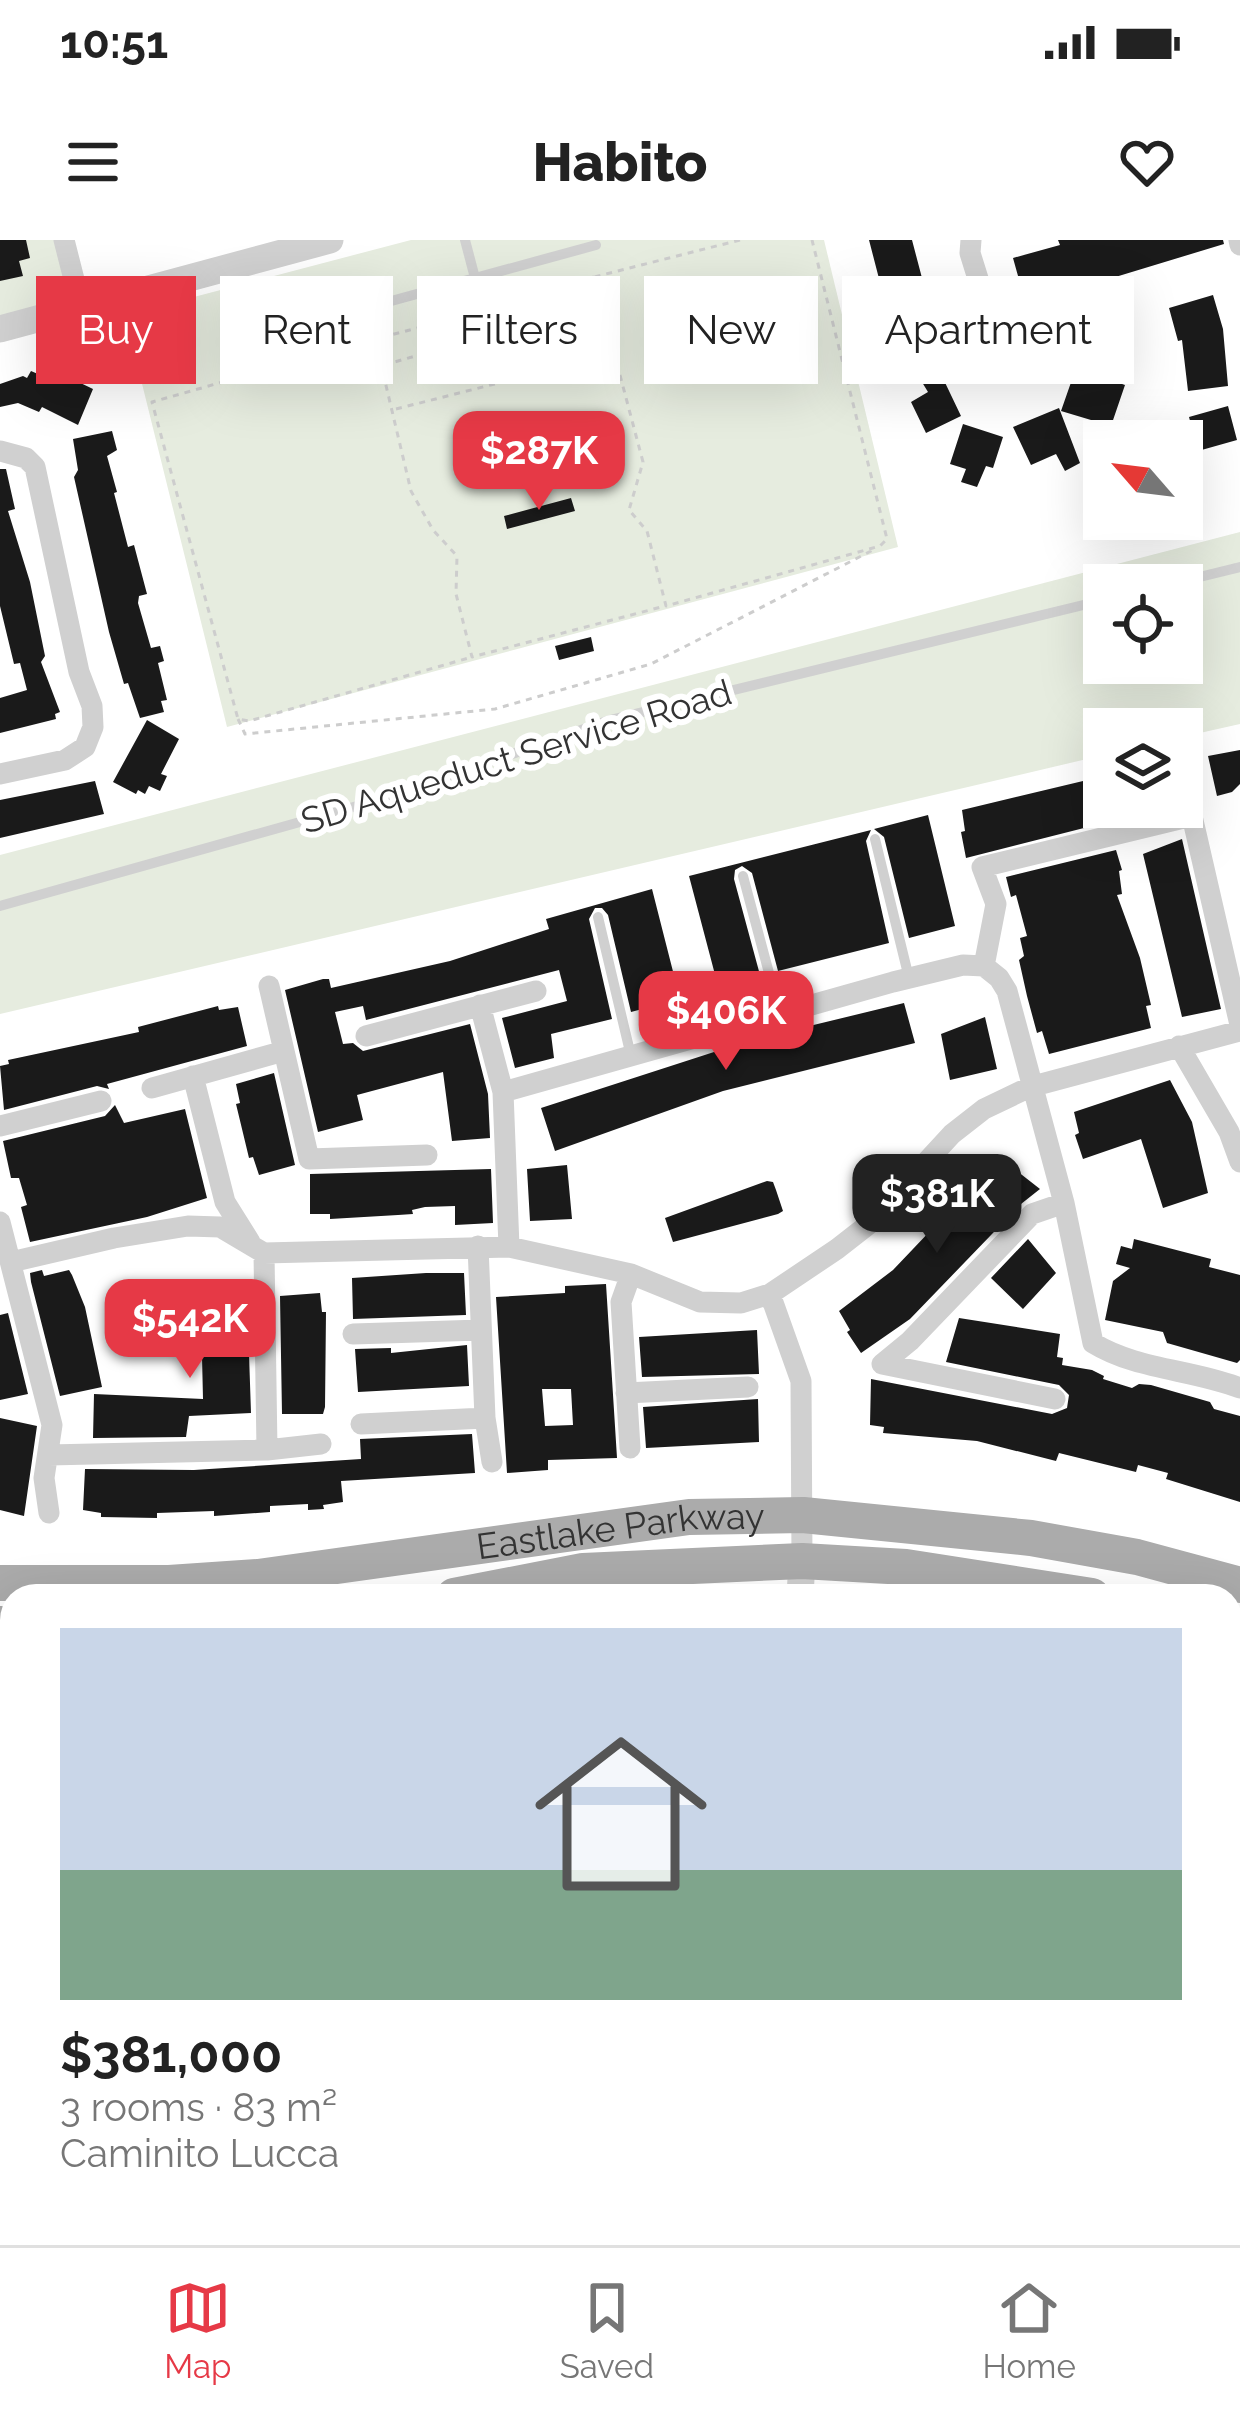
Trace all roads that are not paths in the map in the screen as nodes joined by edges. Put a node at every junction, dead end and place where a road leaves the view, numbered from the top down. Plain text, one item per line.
1 (64, 240) edge
2 (330, 240) edge
3 (465, 240) edge
4 (971, 240) edge
5 (596, 245) dead end
6 (73, 276) edge
7 (474, 276) edge
8 (482, 276) edge
9 (977, 276) edge
10 (196, 277) edge
11 (36, 320) edge
12 (0, 329) edge
13 (0, 451) edge
14 (1240, 567) edge
15 (1203, 576) edge
16 (1083, 605) edge
17 (0, 774) edge
18 (875, 839) dead end
19 (743, 876) dead end
20 (0, 906) edge
21 (598, 916) dead end
22 (984, 967) junction
23 (909, 978) junction
24 (269, 986) dead end
25 (536, 991) dead end
26 (480, 1005) junction
27 (780, 1014) junction
28 (1240, 1028) edge
29 (366, 1036) dead end
30 (1179, 1046) junction
31 (284, 1051) junction
32 (631, 1056) junction
33 (193, 1076) junction
34 (1030, 1087) junction
35 (152, 1088) dead end
36 (503, 1092) junction
37 (101, 1101) dead end
38 (0, 1126) edge
39 (427, 1155) dead end
40 (1240, 1162) edge
41 (1064, 1203) junction
42 (0, 1222) edge
43 (478, 1246) junction
44 (509, 1247) junction
45 (257, 1248) junction
46 (11, 1262) junction
47 (632, 1274) junction
48 (770, 1294) junction
49 (481, 1330) junction
50 (353, 1334) dead end
51 (748, 1387) dead end
52 (1240, 1388) edge
53 (626, 1393) junction
54 (1055, 1399) dead end
55 (485, 1418) junction
56 (361, 1424) dead end
57 (321, 1444) dead end
58 (630, 1448) dead end
59 (266, 1450) junction
60 (49, 1455) junction
61 (492, 1462) dead end
62 (49, 1513) dead end
63 (803, 1515) junction
64 (801, 1578) edge
65 (0, 1583) edge
66 (516, 1584) edge
67 (1012, 1584) edge
68 (1236, 1584) edge

1 - 6 street
2 - 10 street
3 - 7 lane
4 - 9 street
5 - 8 lane
11 - 12 street
13 - 17 street
14 - 15 lane
16 - 20 lane, SD Aqueduct Service Road
18 - 23 lane
19 - 27 lane
21 - 32 lane
22 - 23 street
22 - 28 street
22 - 34 street
23 - 27 street
24 - 31 street
25 - 26 street
26 - 29 street
26 - 36 street
27 - 32 street
28 - 30 street
30 - 34 street
30 - 40 street
31 - 33 street
31 - 39 street
32 - 36 street
33 - 35 street
33 - 45 street
34 - 41 street
34 - 48 street
36 - 44 street
37 - 38 street
41 - 52 street
41 - 54 street
42 - 46 street
43 - 44 street
43 - 45 street
43 - 49 street
44 - 47 street
45 - 46 street
45 - 59 street
46 - 60 street
47 - 48 street
47 - 53 street
48 - 63 street
49 - 50 street
49 - 55 street
51 - 53 street
53 - 58 street
55 - 56 street
55 - 61 street
57 - 59 street
59 - 60 street
60 - 62 street
63 - 64 street
63 - 65 main road, Eastlake Parkway
63 - 68 main road, Eastlake Parkway
64 - 66 main road, Eastlake Parkway
64 - 67 main road, Eastlake Parkway

